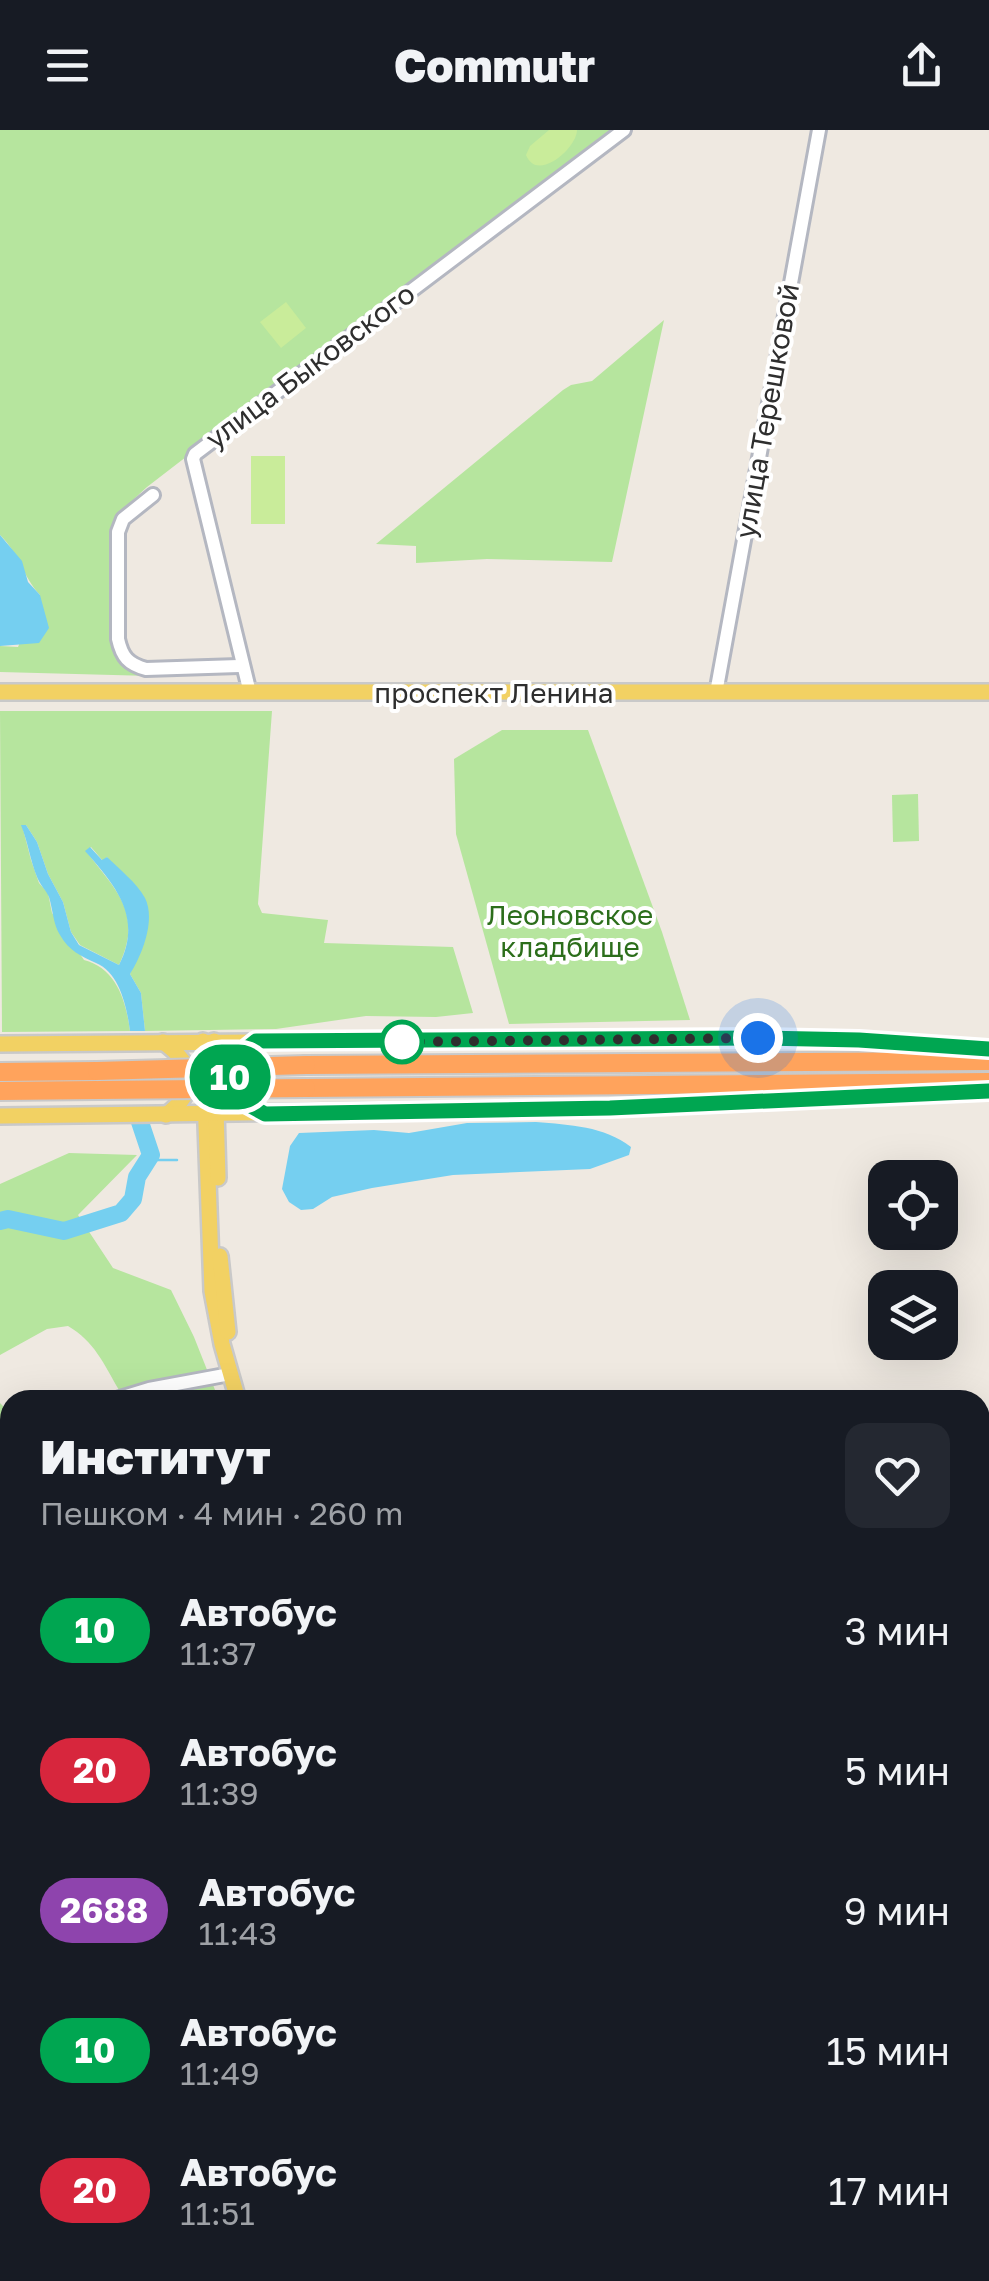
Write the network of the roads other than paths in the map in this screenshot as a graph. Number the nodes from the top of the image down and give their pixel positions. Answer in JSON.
{"nodes":[{"id":1,"x":624,"y":130,"type":"edge"},
{"id":2,"x":819,"y":130,"type":"edge"},
{"id":3,"x":153,"y":495,"type":"dead end"},
{"id":4,"x":239,"y":666,"type":"dead end"},
{"id":5,"x":0,"y":692,"type":"edge"},
{"id":6,"x":989,"y":692,"type":"edge"},
{"id":7,"x":250,"y":693,"type":"junction"},
{"id":8,"x":716,"y":693,"type":"junction"},
{"id":9,"x":208,"y":1041,"type":"junction"},
{"id":10,"x":256,"y":1041,"type":"junction"},
{"id":11,"x":156,"y":1042,"type":"junction"},
{"id":12,"x":0,"y":1044,"type":"edge"},
{"id":13,"x":989,"y":1049,"type":"edge"},
{"id":14,"x":989,"y":1062,"type":"edge"},
{"id":15,"x":0,"y":1072,"type":"edge"},
{"id":16,"x":98,"y":1080,"type":"junction"},
{"id":17,"x":989,"y":1082,"type":"edge"},
{"id":18,"x":989,"y":1090,"type":"edge"},
{"id":19,"x":0,"y":1091,"type":"edge"},
{"id":20,"x":211,"y":1114,"type":"junction"},
{"id":21,"x":265,"y":1114,"type":"junction"},
{"id":22,"x":160,"y":1115,"type":"junction"},
{"id":23,"x":0,"y":1116,"type":"edge"},
{"id":24,"x":230,"y":1374,"type":"junction"},
{"id":25,"x":149,"y":1390,"type":"edge"},
{"id":26,"x":236,"y":1390,"type":"edge"},
{"id":27,"x":238,"y":1390,"type":"edge"}],
"edges":[{"from":1,"to":7,"type":"street","name":"улица Быковского"},
{"from":2,"to":8,"type":"street","name":"улица Терешковой"},
{"from":3,"to":4,"type":"street"},
{"from":5,"to":7,"type":"main road","name":"проспект Ленина"},
{"from":6,"to":8,"type":"main road","name":"проспект Ленина"},
{"from":7,"to":8,"type":"main road","name":"проспект Ленина"},
{"from":9,"to":10,"type":"main road"},
{"from":9,"to":11,"type":"main road"},
{"from":9,"to":20,"type":"main road"},
{"from":10,"to":13,"type":"main road"},
{"from":10,"to":21,"type":"main road"},
{"from":11,"to":12,"type":"main road"},
{"from":11,"to":22,"type":"main road"},
{"from":14,"to":16,"type":"highway","bridge":true},
{"from":15,"to":16,"type":"highway"},
{"from":16,"to":17,"type":"highway","bridge":true},
{"from":16,"to":19,"type":"highway"},
{"from":18,"to":21,"type":"main road"},
{"from":20,"to":21,"type":"main road"},
{"from":20,"to":22,"type":"main road"},
{"from":20,"to":24,"type":"main road"},
{"from":20,"to":27,"type":"main road"},
{"from":22,"to":23,"type":"main road"},
{"from":24,"to":25,"type":"street"},
{"from":24,"to":26,"type":"main road"}]}
